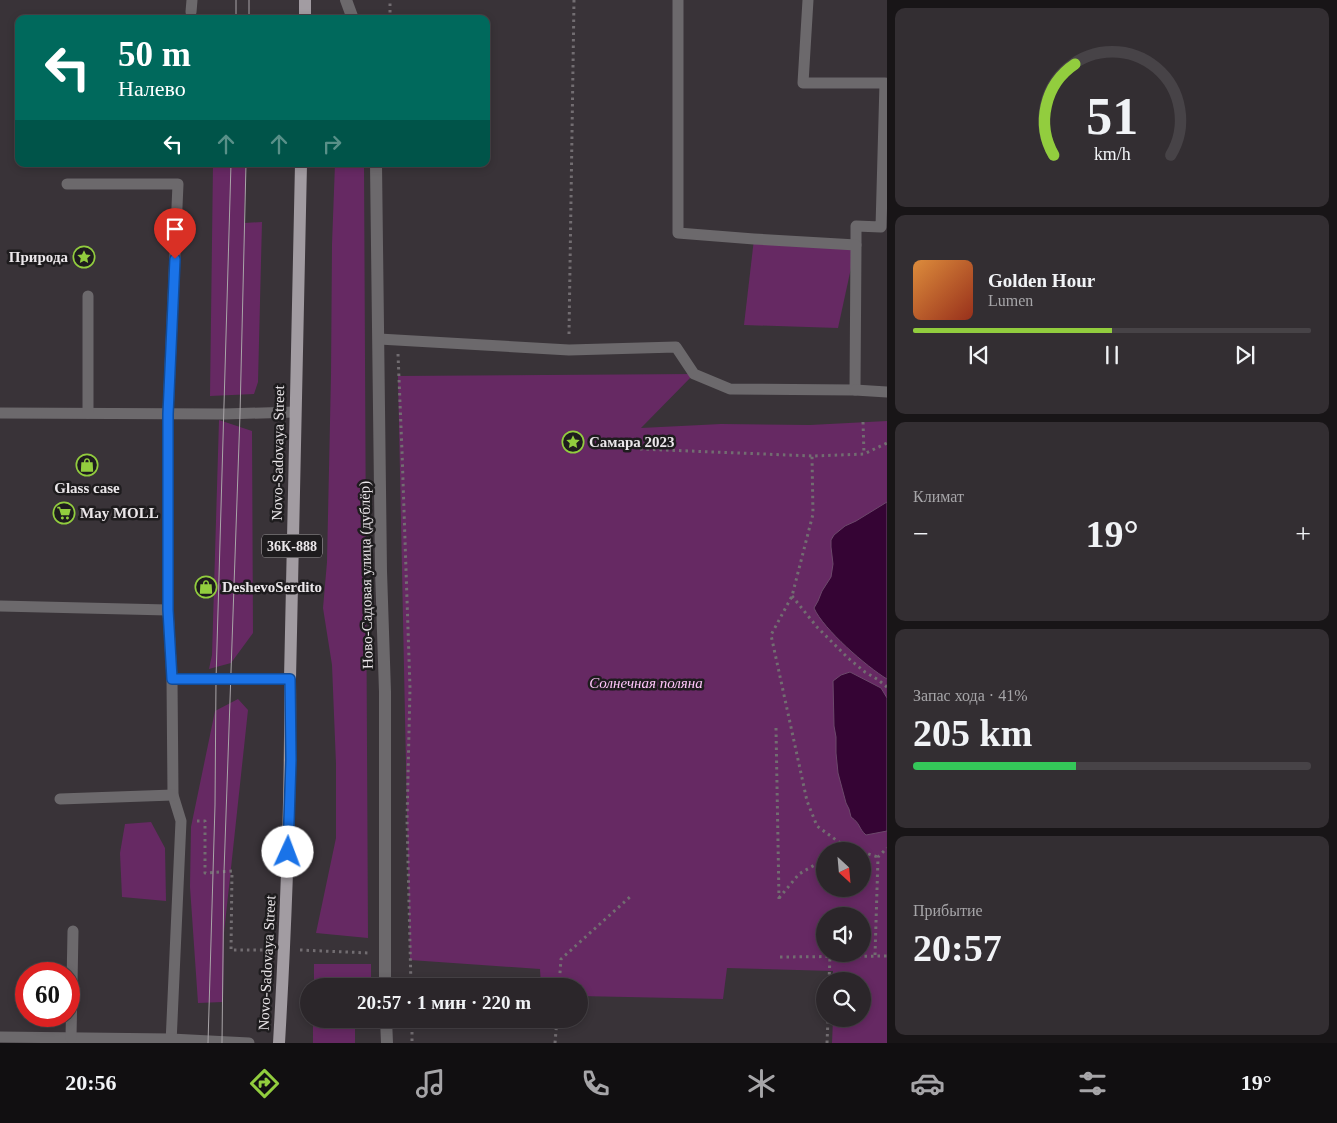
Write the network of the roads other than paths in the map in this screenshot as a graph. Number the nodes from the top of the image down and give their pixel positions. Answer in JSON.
{"nodes":[{"id":1,"x":192,"y":0,"type":"edge"},
{"id":2,"x":305,"y":0,"type":"edge"},
{"id":3,"x":346,"y":0,"type":"edge"},
{"id":4,"x":678,"y":0,"type":"edge"},
{"id":5,"x":808,"y":0,"type":"edge"},
{"id":6,"x":191,"y":12,"type":"dead end"},
{"id":7,"x":305,"y":15,"type":"edge"},
{"id":8,"x":351,"y":15,"type":"edge"},
{"id":9,"x":301,"y":167,"type":"edge"},
{"id":10,"x":376,"y":167,"type":"edge"},
{"id":11,"x":67,"y":184,"type":"dead end"},
{"id":12,"x":856,"y":245,"type":"junction"},
{"id":13,"x":88,"y":296,"type":"dead end"},
{"id":14,"x":379,"y":338,"type":"junction"},
{"id":15,"x":855,"y":390,"type":"junction"},
{"id":16,"x":887,"y":392,"type":"edge"},
{"id":17,"x":295,"y":412,"type":"junction"},
{"id":18,"x":0,"y":413,"type":"edge"},
{"id":19,"x":88,"y":413,"type":"junction"},
{"id":20,"x":168,"y":414,"type":"junction"},
{"id":21,"x":0,"y":606,"type":"edge"},
{"id":22,"x":168,"y":610,"type":"junction"},
{"id":23,"x":172,"y":679,"type":"junction"},
{"id":24,"x":290,"y":679,"type":"junction"},
{"id":25,"x":173,"y":796,"type":"junction"},
{"id":26,"x":60,"y":799,"type":"dead end"},
{"id":27,"x":73,"y":931,"type":"dead end"},
{"id":28,"x":385,"y":978,"type":"edge"},
{"id":29,"x":386,"y":1028,"type":"edge"},
{"id":30,"x":0,"y":1037,"type":"edge"},
{"id":31,"x":71,"y":1038,"type":"junction"},
{"id":32,"x":171,"y":1041,"type":"edge"},
{"id":33,"x":249,"y":1043,"type":"edge"},
{"id":34,"x":280,"y":1043,"type":"edge"},
{"id":35,"x":386,"y":1043,"type":"edge"}],
"edges":[{"from":1,"to":6,"type":"lane"},
{"from":2,"to":7,"type":"main road"},
{"from":3,"to":8,"type":"street"},
{"from":4,"to":12,"type":"lane"},
{"from":5,"to":12,"type":"lane"},
{"from":9,"to":17,"type":"main road","name":"Novo-Sadovaya Street","number":"36К-888"},
{"from":10,"to":14,"type":"street","name":"Ново-Садовая улица (дублёр)"},
{"from":11,"to":20,"type":"lane"},
{"from":12,"to":15,"type":"lane"},
{"from":13,"to":19,"type":"lane"},
{"from":14,"to":15,"type":"lane"},
{"from":14,"to":28,"type":"street","name":"Ново-Садовая улица (дублёр)"},
{"from":15,"to":16,"type":"lane"},
{"from":17,"to":20,"type":"lane"},
{"from":17,"to":24,"type":"main road","name":"Novo-Sadovaya Street","number":"36К-888"},
{"from":18,"to":19,"type":"lane"},
{"from":19,"to":20,"type":"lane"},
{"from":20,"to":22,"type":"lane"},
{"from":21,"to":22,"type":"lane"},
{"from":22,"to":23,"type":"lane"},
{"from":23,"to":24,"type":"lane"},
{"from":23,"to":25,"type":"lane"},
{"from":24,"to":34,"type":"main road","name":"Novo-Sadovaya Street","number":"36К-888"},
{"from":25,"to":26,"type":"lane"},
{"from":25,"to":32,"type":"lane"},
{"from":27,"to":31,"type":"lane"},
{"from":29,"to":35,"type":"street"},
{"from":30,"to":31,"type":"lane"},
{"from":31,"to":32,"type":"lane"},
{"from":32,"to":33,"type":"lane"}]}
